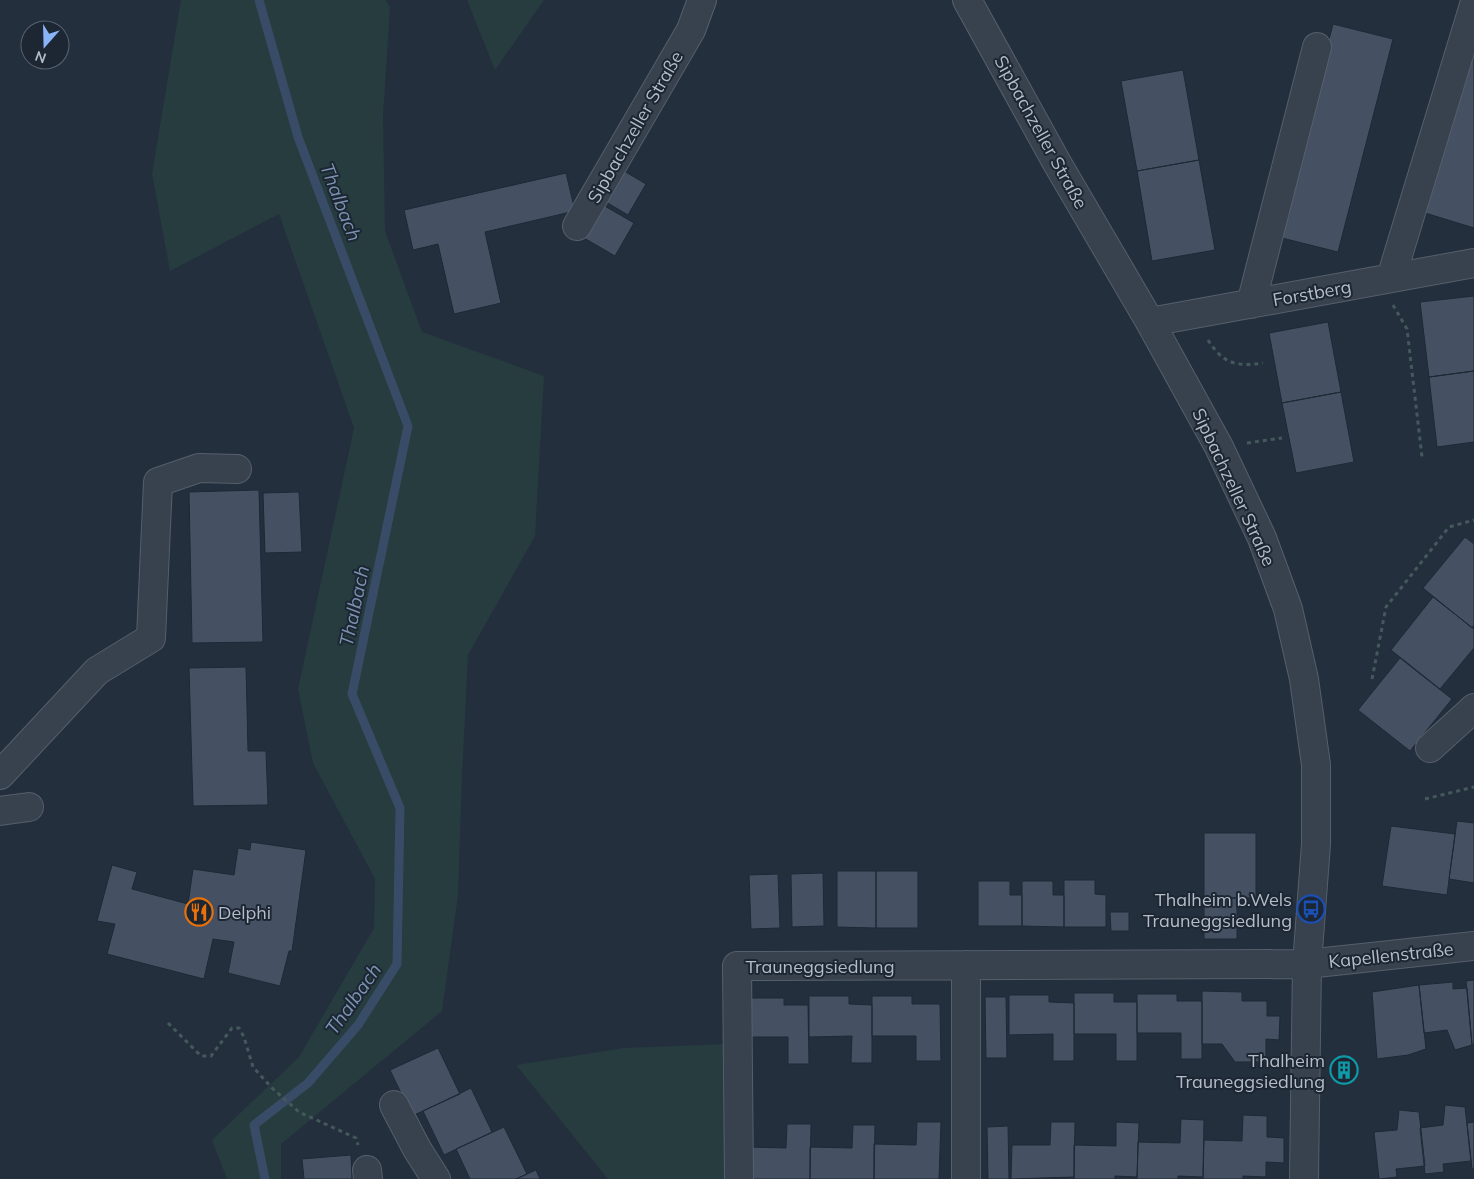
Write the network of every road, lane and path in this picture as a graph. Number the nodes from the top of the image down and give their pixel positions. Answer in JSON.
{"nodes":[{"id":1,"x":702,"y":0,"type":"edge"},
{"id":2,"x":968,"y":0,"type":"edge"},
{"id":3,"x":1474,"y":5,"type":"edge"},
{"id":4,"x":1317,"y":47,"type":"dead end"},
{"id":5,"x":577,"y":226,"type":"dead end"},
{"id":6,"x":1474,"y":263,"type":"edge"},
{"id":7,"x":1385,"y":279,"type":"junction"},
{"id":8,"x":1251,"y":304,"type":"junction"},
{"id":9,"x":1200,"y":313,"type":"junction"},
{"id":10,"x":1150,"y":322,"type":"junction"},
{"id":11,"x":1263,"y":363,"type":"dead end"},
{"id":12,"x":1422,"y":457,"type":"dead end"},
{"id":13,"x":236,"y":469,"type":"dead end"},
{"id":14,"x":1474,"y":520,"type":"edge"},
{"id":15,"x":1372,"y":679,"type":"dead end"},
{"id":16,"x":1474,"y":708,"type":"edge"},
{"id":17,"x":1430,"y":748,"type":"dead end"},
{"id":18,"x":0,"y":775,"type":"edge"},
{"id":19,"x":1474,"y":787,"type":"edge"},
{"id":20,"x":1425,"y":799,"type":"dead end"},
{"id":21,"x":29,"y":807,"type":"dead end"},
{"id":22,"x":0,"y":811,"type":"edge"},
{"id":23,"x":1474,"y":946,"type":"edge"},
{"id":24,"x":1307,"y":964,"type":"junction"},
{"id":25,"x":966,"y":965,"type":"junction"},
{"id":26,"x":168,"y":1023,"type":"dead end"},
{"id":27,"x":394,"y":1105,"type":"dead end"},
{"id":28,"x":367,"y":1174,"type":"edge"},
{"id":29,"x":436,"y":1179,"type":"edge"},
{"id":30,"x":739,"y":1179,"type":"edge"},
{"id":31,"x":966,"y":1179,"type":"edge"},
{"id":32,"x":1304,"y":1179,"type":"edge"}],
"edges":[{"from":1,"to":5,"type":"street","name":"Sipbachzeller Straße"},
{"from":2,"to":10,"type":"street","name":"Sipbachzeller Straße"},
{"from":3,"to":7,"type":"street"},
{"from":4,"to":8,"type":"street"},
{"from":6,"to":7,"type":"street","name":"Forstberg"},
{"from":7,"to":8,"type":"street","name":"Forstberg"},
{"from":7,"to":12,"type":"path"},
{"from":8,"to":9,"type":"street","name":"Forstberg"},
{"from":9,"to":10,"type":"street","name":"Forstberg"},
{"from":9,"to":11,"type":"path"},
{"from":10,"to":24,"type":"street","name":"Sipbachzeller Straße"},
{"from":13,"to":18,"type":"street"},
{"from":14,"to":15,"type":"path"},
{"from":16,"to":17,"type":"street"},
{"from":19,"to":20,"type":"path"},
{"from":21,"to":22,"type":"street"},
{"from":23,"to":24,"type":"street","name":"Kapellenstraße"},
{"from":24,"to":25,"type":"street","name":"Trauneggsiedlung"},
{"from":24,"to":32,"type":"street","name":"Sipbachzeller Straße"},
{"from":25,"to":30,"type":"street","name":"Trauneggsiedlung"},
{"from":25,"to":31,"type":"street"},
{"from":26,"to":28,"type":"path"},
{"from":27,"to":29,"type":"street"}]}
